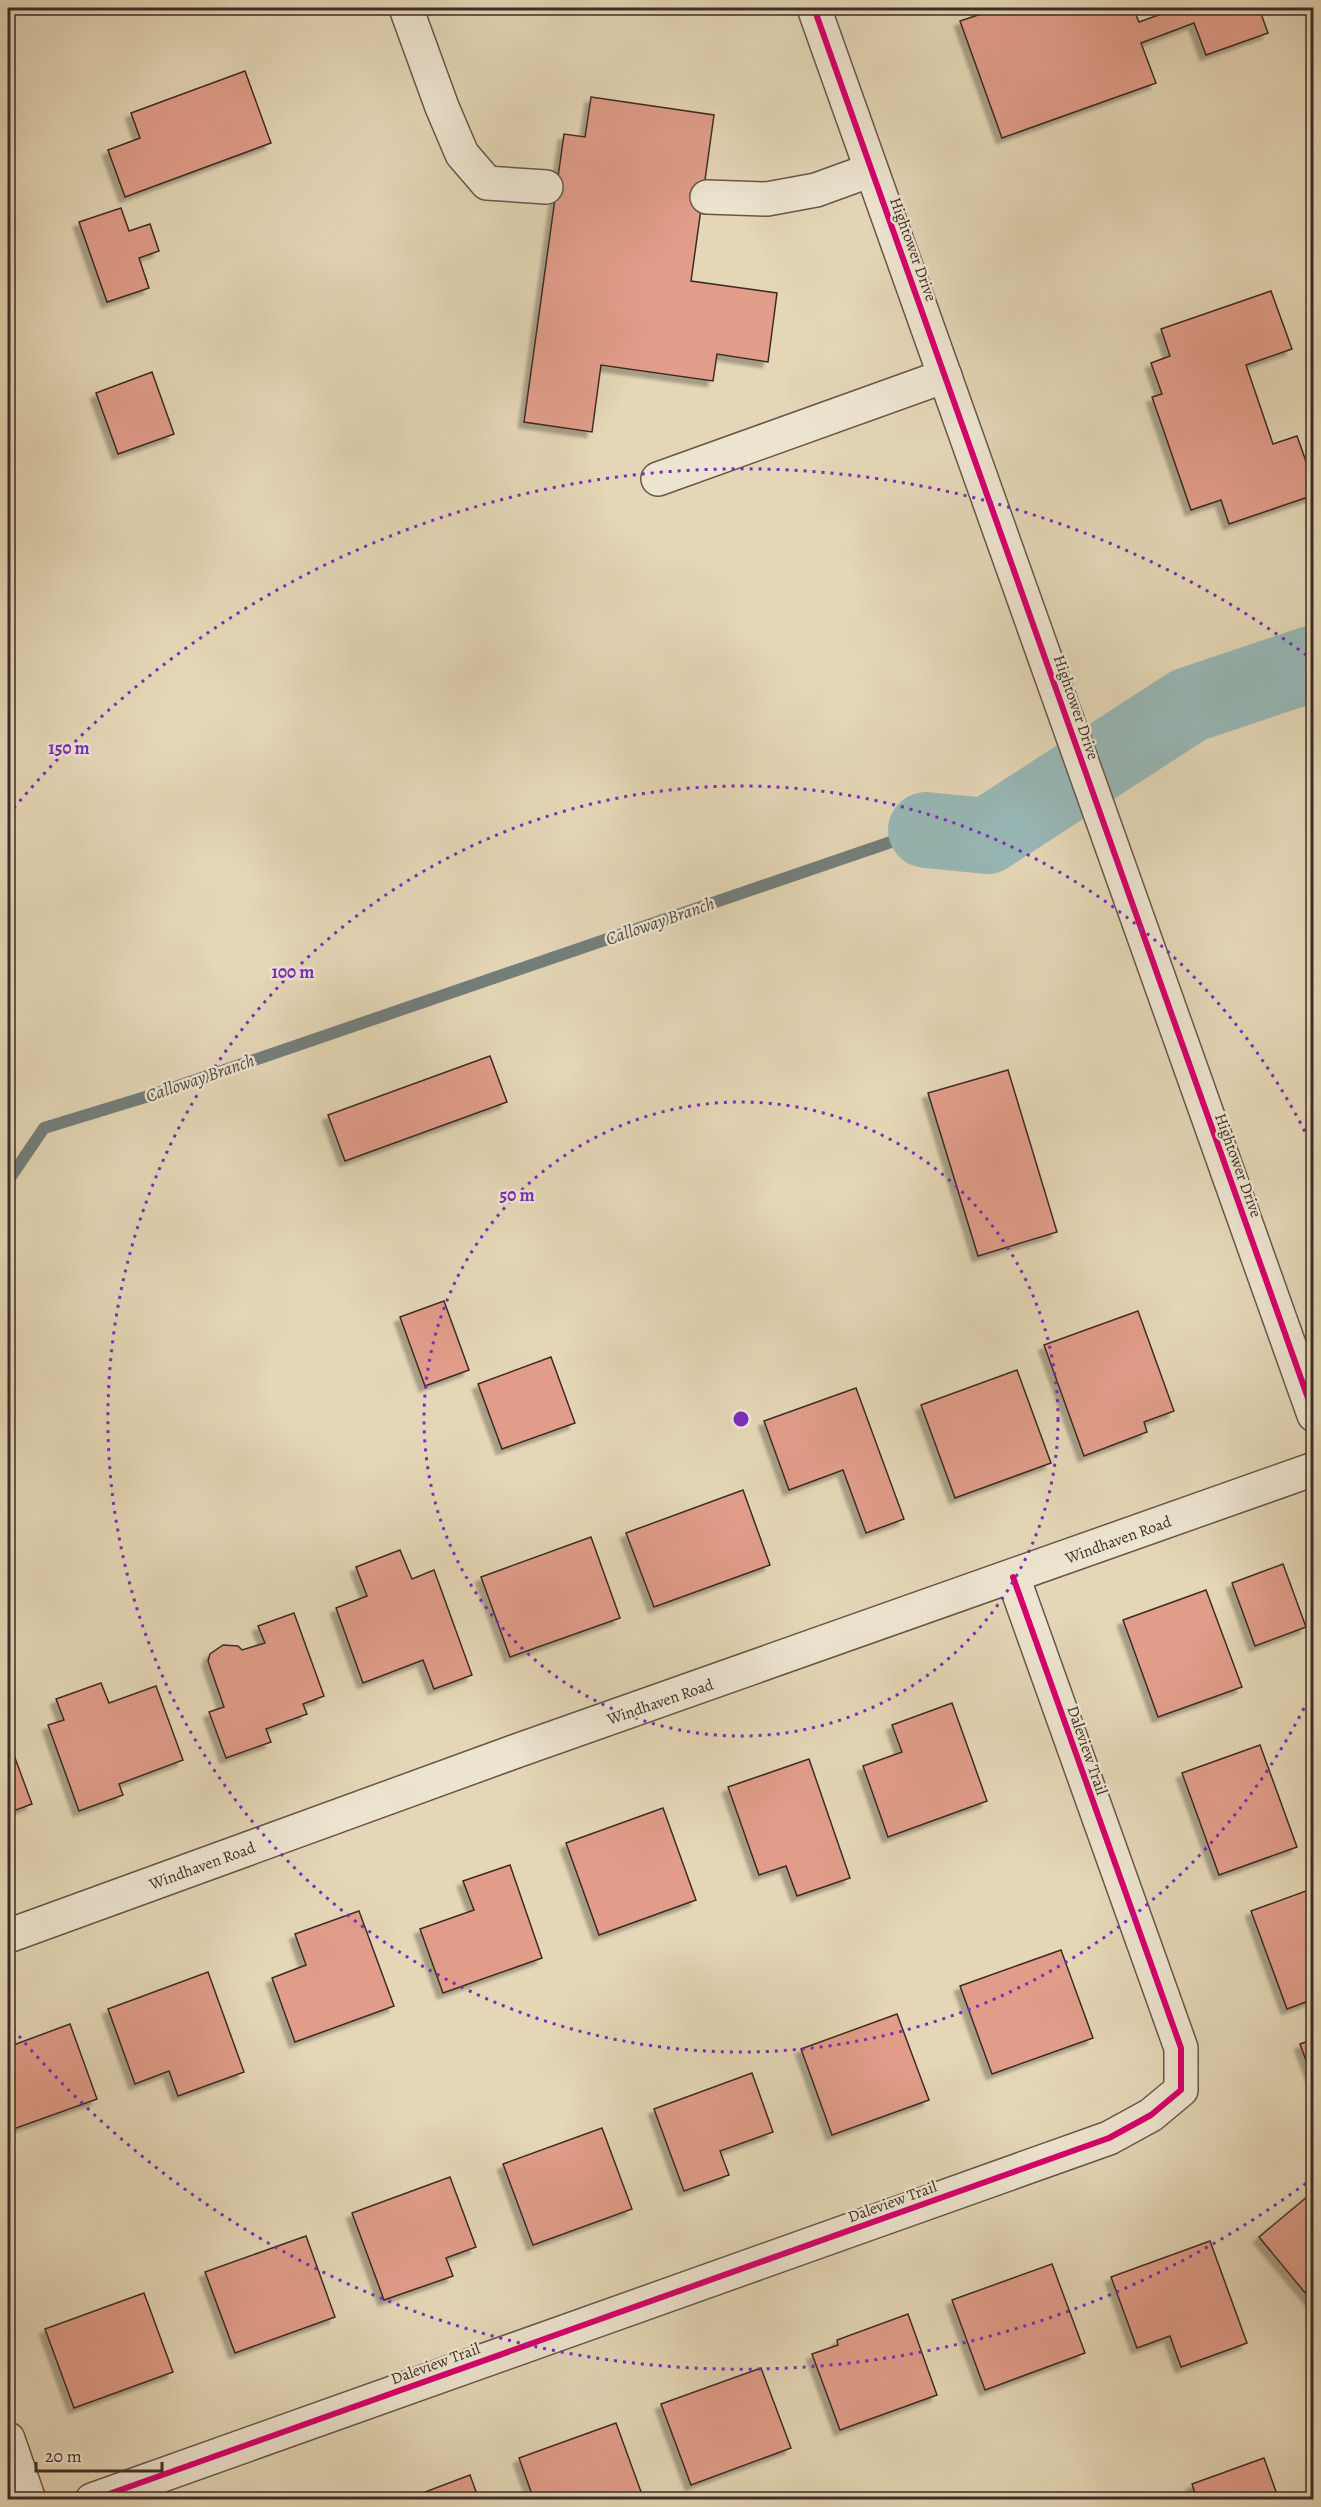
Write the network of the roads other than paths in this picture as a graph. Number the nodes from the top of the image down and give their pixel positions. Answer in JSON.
{"nodes":[{"id":1,"x":406,"y":8,"type":"edge"},
{"id":2,"x":814,"y":8,"type":"edge"},
{"id":3,"x":871,"y":170,"type":"junction"},
{"id":4,"x":546,"y":187,"type":"dead end"},
{"id":5,"x":707,"y":196,"type":"dead end"},
{"id":6,"x":945,"y":375,"type":"junction"},
{"id":7,"x":658,"y":479,"type":"dead end"},
{"id":8,"x":1314,"y":1415,"type":"edge"},
{"id":9,"x":1314,"y":1469,"type":"edge"},
{"id":10,"x":1013,"y":1577,"type":"junction"},
{"id":11,"x":8,"y":1936,"type":"edge"},
{"id":12,"x":8,"y":2439,"type":"edge"},
{"id":13,"x":29,"y":2499,"type":"edge"},
{"id":14,"x":92,"y":2499,"type":"edge"}],
"edges":[{"from":1,"to":4,"type":"street"},
{"from":2,"to":3,"type":"street","name":"Hightower Drive"},
{"from":3,"to":5,"type":"street"},
{"from":3,"to":6,"type":"street","name":"Hightower Drive"},
{"from":6,"to":7,"type":"street"},
{"from":6,"to":8,"type":"street","name":"Hightower Drive"},
{"from":9,"to":10,"type":"street","name":"Windhaven Road"},
{"from":10,"to":11,"type":"street","name":"Windhaven Road"},
{"from":10,"to":14,"type":"street","name":"Daleview Trail"},
{"from":12,"to":13,"type":"street"}]}
